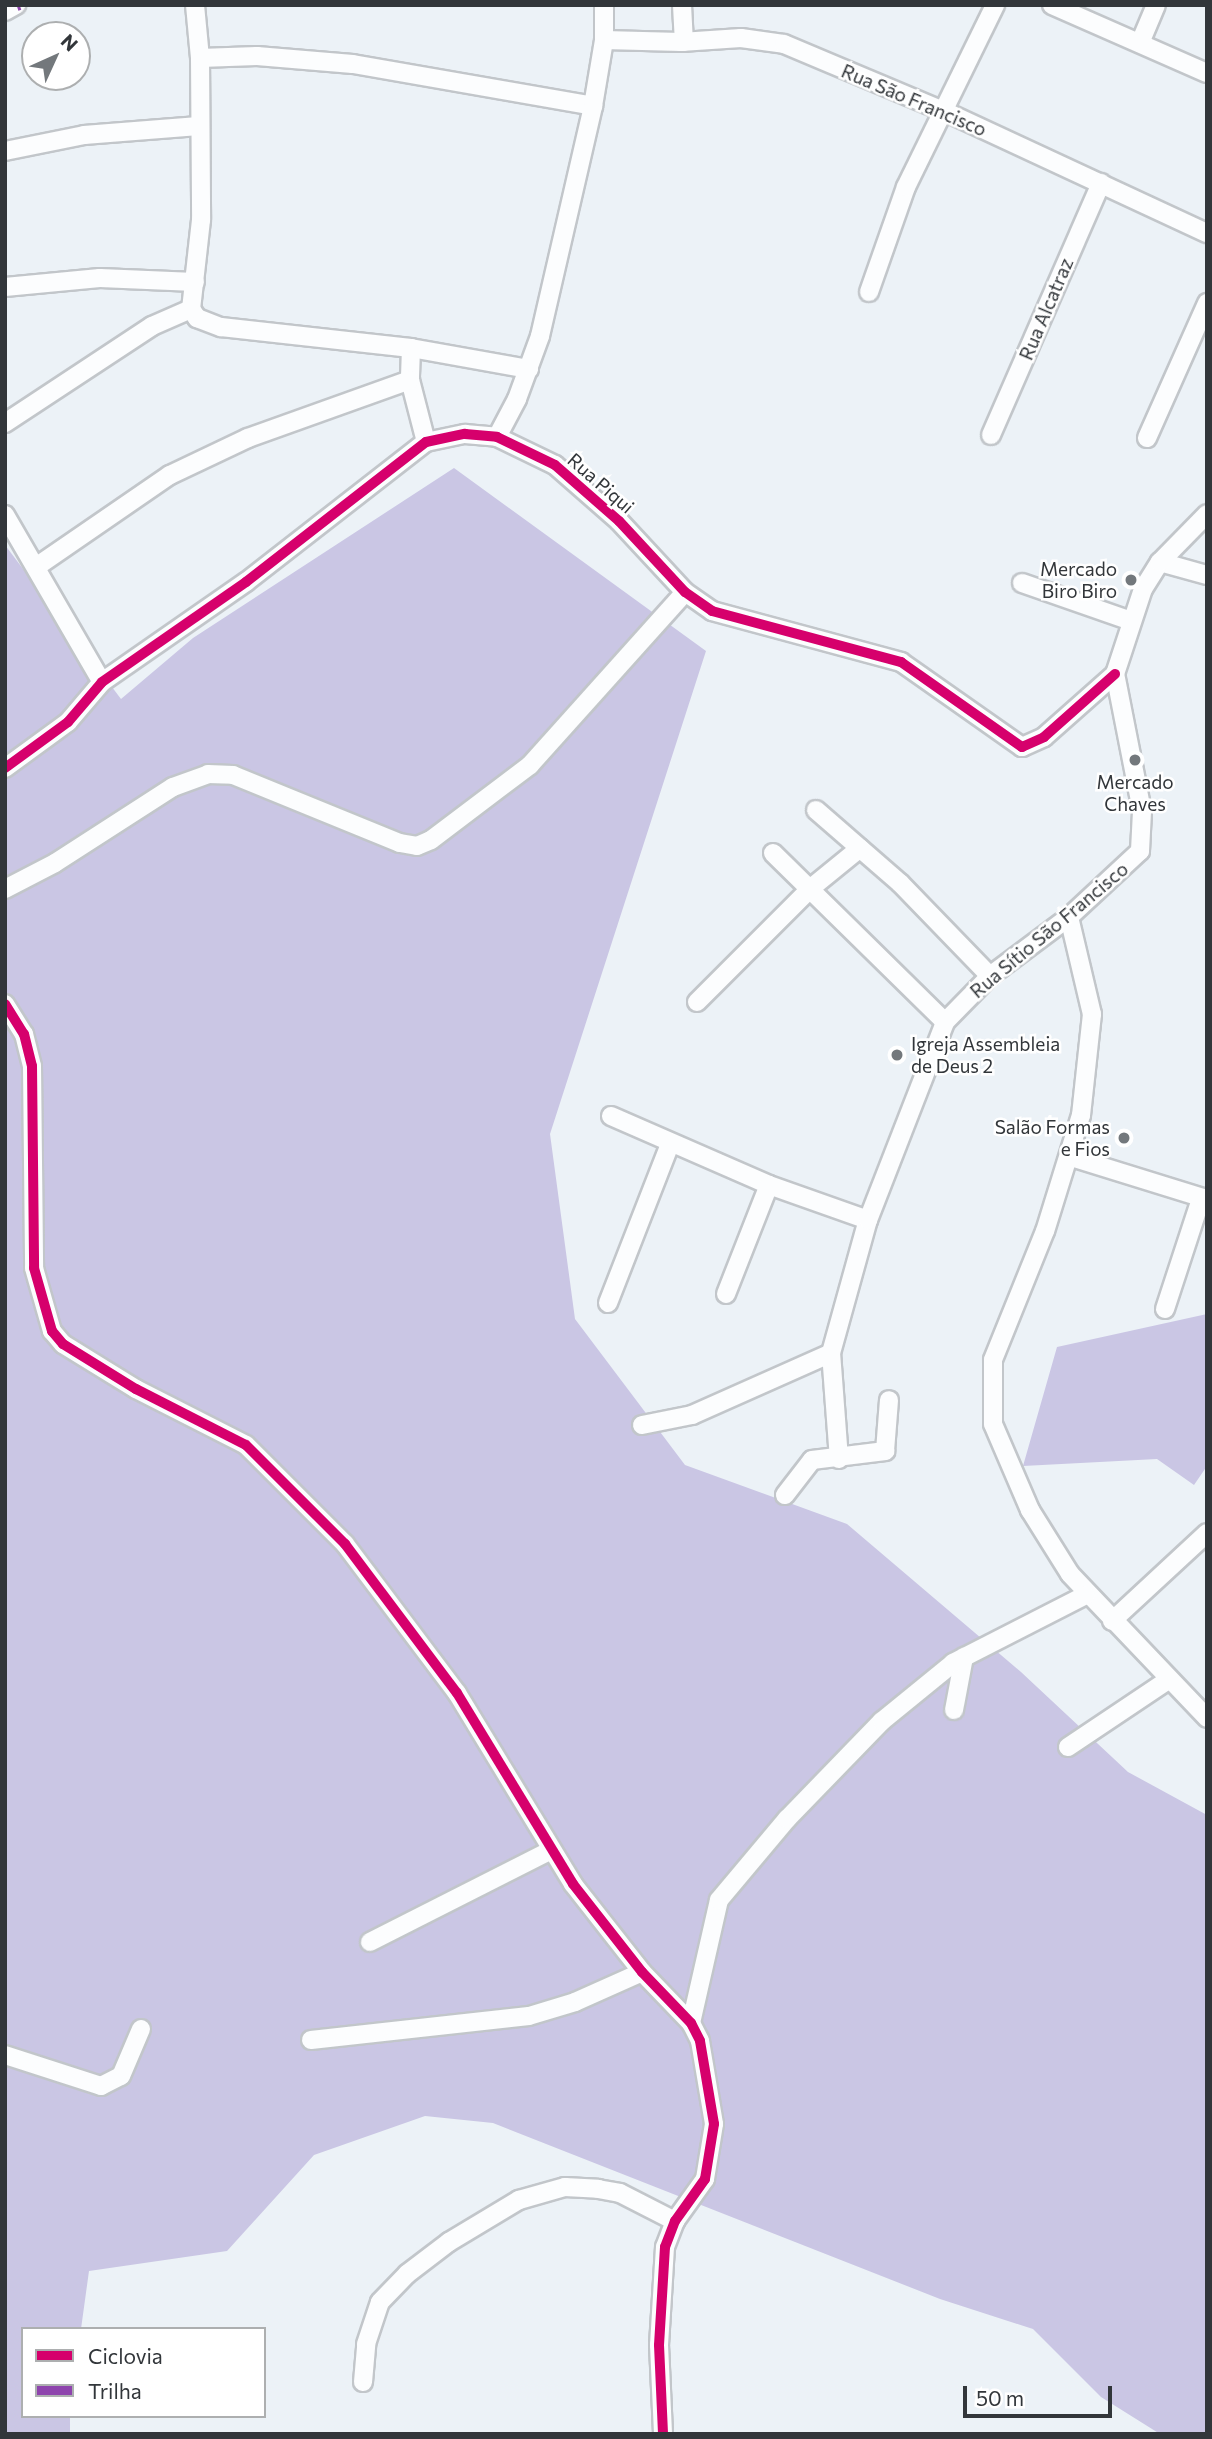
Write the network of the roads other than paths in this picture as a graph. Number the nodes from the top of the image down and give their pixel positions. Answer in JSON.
{"nodes":[{"id":1,"x":16,"y":5,"type":"edge"},
{"id":2,"x":195,"y":5,"type":"edge"},
{"id":3,"x":604,"y":5,"type":"edge"},
{"id":4,"x":682,"y":5,"type":"edge"},
{"id":5,"x":995,"y":5,"type":"edge"},
{"id":6,"x":1052,"y":5,"type":"edge"},
{"id":7,"x":1156,"y":5,"type":"edge"},
{"id":8,"x":5,"y":11,"type":"edge"},
{"id":9,"x":604,"y":40,"type":"junction"},
{"id":10,"x":684,"y":42,"type":"junction"},
{"id":11,"x":1140,"y":43,"type":"junction"},
{"id":12,"x":200,"y":58,"type":"junction"},
{"id":13,"x":1207,"y":73,"type":"edge"},
{"id":14,"x":593,"y":106,"type":"junction"},
{"id":15,"x":946,"y":112,"type":"junction"},
{"id":16,"x":200,"y":126,"type":"junction"},
{"id":17,"x":5,"y":151,"type":"edge"},
{"id":18,"x":1101,"y":183,"type":"junction"},
{"id":19,"x":1207,"y":233,"type":"edge"},
{"id":20,"x":195,"y":282,"type":"junction"},
{"id":21,"x":5,"y":287,"type":"edge"},
{"id":22,"x":869,"y":292,"type":"dead end"},
{"id":23,"x":1207,"y":303,"type":"edge"},
{"id":24,"x":191,"y":309,"type":"junction"},
{"id":25,"x":411,"y":348,"type":"junction"},
{"id":26,"x":529,"y":369,"type":"junction"},
{"id":27,"x":410,"y":380,"type":"junction"},
{"id":28,"x":5,"y":423,"type":"edge"},
{"id":29,"x":991,"y":435,"type":"dead end"},
{"id":30,"x":497,"y":437,"type":"junction"},
{"id":31,"x":1147,"y":438,"type":"dead end"},
{"id":32,"x":426,"y":442,"type":"junction"},
{"id":33,"x":1207,"y":514,"type":"edge"},
{"id":34,"x":5,"y":515,"type":"edge"},
{"id":35,"x":1160,"y":562,"type":"junction"},
{"id":36,"x":36,"y":567,"type":"junction"},
{"id":37,"x":1207,"y":575,"type":"edge"},
{"id":38,"x":1022,"y":583,"type":"dead end"},
{"id":39,"x":685,"y":592,"type":"junction"},
{"id":40,"x":1131,"y":621,"type":"junction"},
{"id":41,"x":1115,"y":674,"type":"junction"},
{"id":42,"x":102,"y":682,"type":"junction"},
{"id":43,"x":5,"y":768,"type":"edge"},
{"id":44,"x":816,"y":810,"type":"dead end"},
{"id":45,"x":860,"y":848,"type":"junction"},
{"id":46,"x":773,"y":853,"type":"dead end"},
{"id":47,"x":811,"y":888,"type":"junction"},
{"id":48,"x":5,"y":889,"type":"edge"},
{"id":49,"x":1069,"y":917,"type":"junction"},
{"id":50,"x":990,"y":976,"type":"junction"},
{"id":51,"x":697,"y":1002,"type":"dead end"},
{"id":52,"x":5,"y":1004,"type":"edge"},
{"id":53,"x":945,"y":1022,"type":"junction"},
{"id":54,"x":611,"y":1116,"type":"dead end"},
{"id":55,"x":670,"y":1144,"type":"junction"},
{"id":56,"x":1071,"y":1157,"type":"junction"},
{"id":57,"x":769,"y":1185,"type":"junction"},
{"id":58,"x":1204,"y":1199,"type":"edge"},
{"id":59,"x":868,"y":1220,"type":"junction"},
{"id":60,"x":726,"y":1294,"type":"dead end"},
{"id":61,"x":608,"y":1303,"type":"dead end"},
{"id":62,"x":1166,"y":1309,"type":"dead end"},
{"id":63,"x":831,"y":1353,"type":"junction"},
{"id":64,"x":889,"y":1400,"type":"dead end"},
{"id":65,"x":642,"y":1425,"type":"dead end"},
{"id":66,"x":839,"y":1459,"type":"junction"},
{"id":67,"x":785,"y":1495,"type":"dead end"},
{"id":68,"x":1207,"y":1533,"type":"edge"},
{"id":69,"x":1086,"y":1595,"type":"junction"},
{"id":70,"x":1112,"y":1621,"type":"junction"},
{"id":71,"x":964,"y":1657,"type":"junction"},
{"id":72,"x":1168,"y":1680,"type":"junction"},
{"id":73,"x":954,"y":1710,"type":"dead end"},
{"id":74,"x":1207,"y":1717,"type":"edge"},
{"id":75,"x":1068,"y":1748,"type":"dead end"},
{"id":76,"x":549,"y":1851,"type":"junction"},
{"id":77,"x":370,"y":1942,"type":"dead end"},
{"id":78,"x":642,"y":1972,"type":"junction"},
{"id":79,"x":691,"y":2023,"type":"junction"},
{"id":80,"x":141,"y":2029,"type":"dead end"},
{"id":81,"x":312,"y":2040,"type":"dead end"},
{"id":82,"x":5,"y":2055,"type":"edge"},
{"id":83,"x":675,"y":2221,"type":"junction"},
{"id":84,"x":363,"y":2382,"type":"dead end"},
{"id":85,"x":663,"y":2434,"type":"edge"}],
"edges":[{"from":1,"to":8,"type":"street"},
{"from":2,"to":12,"type":"street"},
{"from":3,"to":9,"type":"street"},
{"from":4,"to":10,"type":"street"},
{"from":5,"to":15,"type":"street"},
{"from":6,"to":11,"type":"street"},
{"from":7,"to":11,"type":"street"},
{"from":9,"to":10,"type":"street","name":"Rua São Francisco"},
{"from":9,"to":14,"type":"street"},
{"from":10,"to":15,"type":"street","name":"Rua São Francisco"},
{"from":11,"to":13,"type":"street"},
{"from":12,"to":14,"type":"street"},
{"from":12,"to":16,"type":"street"},
{"from":14,"to":26,"type":"street"},
{"from":15,"to":18,"type":"street","name":"Rua São Francisco"},
{"from":15,"to":22,"type":"street"},
{"from":16,"to":17,"type":"street"},
{"from":16,"to":20,"type":"street"},
{"from":18,"to":19,"type":"street","name":"Rua São Francisco"},
{"from":18,"to":29,"type":"street","name":"Rua Alcatraz"},
{"from":20,"to":21,"type":"street"},
{"from":20,"to":24,"type":"street"},
{"from":23,"to":31,"type":"street"},
{"from":24,"to":25,"type":"street"},
{"from":24,"to":28,"type":"street"},
{"from":25,"to":26,"type":"street"},
{"from":25,"to":27,"type":"street"},
{"from":26,"to":30,"type":"street"},
{"from":27,"to":32,"type":"street"},
{"from":27,"to":36,"type":"street"},
{"from":30,"to":32,"type":"street","name":"Rua Piqui"},
{"from":30,"to":39,"type":"street","name":"Rua Piqui"},
{"from":32,"to":42,"type":"street","name":"Rua Piqui"},
{"from":33,"to":35,"type":"street"},
{"from":34,"to":36,"type":"street"},
{"from":35,"to":37,"type":"street"},
{"from":35,"to":40,"type":"street"},
{"from":36,"to":42,"type":"street"},
{"from":38,"to":40,"type":"street"},
{"from":39,"to":41,"type":"street","name":"Rua Piqui"},
{"from":39,"to":48,"type":"street"},
{"from":40,"to":41,"type":"street"},
{"from":41,"to":49,"type":"street","name":"Rua Sítio São Francisco"},
{"from":42,"to":43,"type":"street","name":"Rua Piqui"},
{"from":44,"to":45,"type":"street"},
{"from":45,"to":47,"type":"street"},
{"from":45,"to":50,"type":"street"},
{"from":46,"to":47,"type":"street"},
{"from":47,"to":51,"type":"street"},
{"from":47,"to":53,"type":"street"},
{"from":49,"to":50,"type":"street","name":"Rua Sítio São Francisco"},
{"from":49,"to":56,"type":"street"},
{"from":50,"to":53,"type":"street","name":"Rua Sítio São Francisco"},
{"from":52,"to":76,"type":"street"},
{"from":53,"to":59,"type":"street","name":"Rua Sítio São Francisco"},
{"from":54,"to":55,"type":"street"},
{"from":55,"to":57,"type":"street"},
{"from":55,"to":61,"type":"street"},
{"from":56,"to":58,"type":"street"},
{"from":56,"to":69,"type":"street"},
{"from":57,"to":59,"type":"street"},
{"from":57,"to":60,"type":"street"},
{"from":58,"to":62,"type":"street"},
{"from":59,"to":63,"type":"street","name":"Rua Sítio São Francisco"},
{"from":63,"to":65,"type":"street"},
{"from":63,"to":66,"type":"street","name":"Rua Sítio São Francisco"},
{"from":64,"to":66,"type":"street"},
{"from":66,"to":67,"type":"street"},
{"from":68,"to":70,"type":"street"},
{"from":69,"to":70,"type":"street"},
{"from":69,"to":71,"type":"street"},
{"from":70,"to":72,"type":"street"},
{"from":71,"to":73,"type":"street"},
{"from":71,"to":79,"type":"street"},
{"from":72,"to":74,"type":"street"},
{"from":72,"to":75,"type":"street"},
{"from":76,"to":77,"type":"street"},
{"from":76,"to":78,"type":"street"},
{"from":78,"to":79,"type":"street"},
{"from":78,"to":81,"type":"street"},
{"from":79,"to":83,"type":"street"},
{"from":80,"to":82,"type":"street"},
{"from":83,"to":84,"type":"street"},
{"from":83,"to":85,"type":"street"}]}
